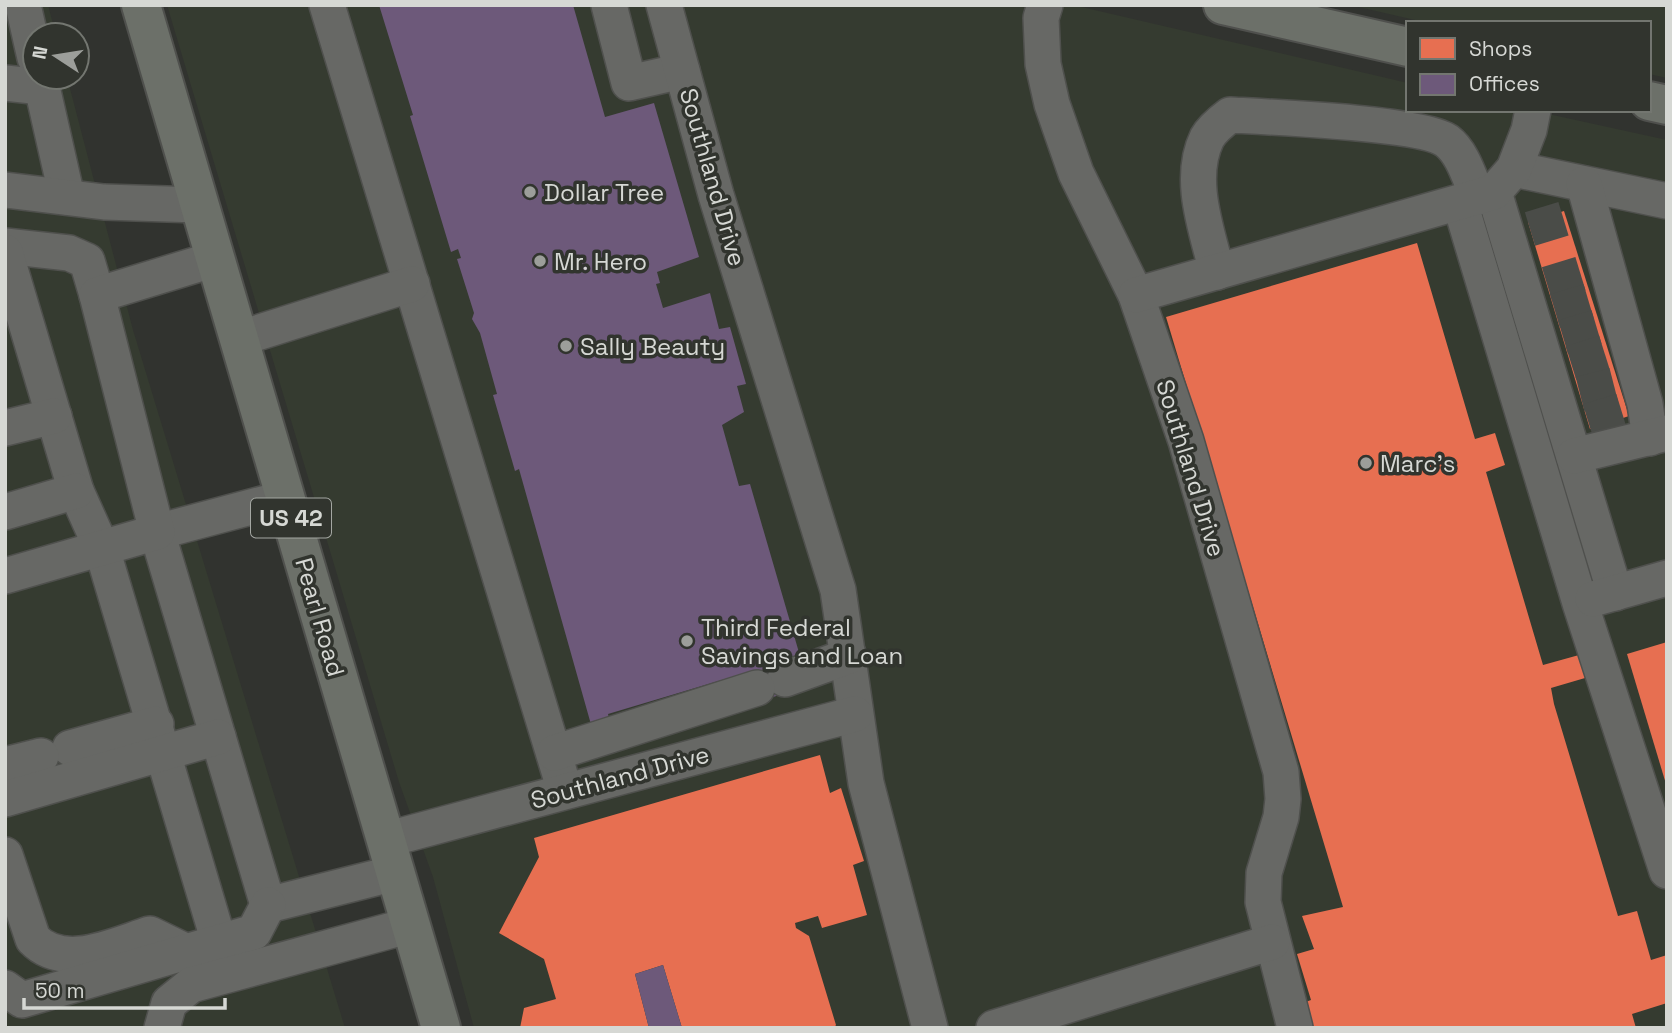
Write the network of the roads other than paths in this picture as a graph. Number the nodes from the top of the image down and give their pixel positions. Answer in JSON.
{"nodes":[{"id":1,"x":327,"y":5,"type":"edge"},
{"id":2,"x":609,"y":5,"type":"edge"},
{"id":3,"x":664,"y":5,"type":"edge"},
{"id":4,"x":1045,"y":5,"type":"edge"},
{"id":5,"x":1223,"y":5,"type":"edge"},
{"id":6,"x":144,"y":6,"type":"edge"},
{"id":7,"x":1406,"y":47,"type":"edge"},
{"id":8,"x":21,"y":60,"type":"edge"},
{"id":9,"x":682,"y":71,"type":"junction"},
{"id":10,"x":5,"y":83,"type":"edge"},
{"id":11,"x":40,"y":91,"type":"edge"},
{"id":12,"x":1533,"y":112,"type":"edge"},
{"id":13,"x":5,"y":190,"type":"edge"},
{"id":14,"x":1487,"y":190,"type":"junction"},
{"id":15,"x":67,"y":197,"type":"junction"},
{"id":16,"x":1667,"y":201,"type":"edge"},
{"id":17,"x":199,"y":205,"type":"junction"},
{"id":18,"x":5,"y":246,"type":"edge"},
{"id":19,"x":5,"y":252,"type":"edge"},
{"id":20,"x":215,"y":259,"type":"junction"},
{"id":21,"x":1217,"y":272,"type":"junction"},
{"id":22,"x":1597,"y":273,"type":"junction"},
{"id":23,"x":412,"y":284,"type":"junction"},
{"id":24,"x":97,"y":295,"type":"junction"},
{"id":25,"x":1136,"y":295,"type":"junction"},
{"id":26,"x":1549,"y":335,"type":"junction"},
{"id":27,"x":238,"y":339,"type":"junction"},
{"id":28,"x":54,"y":416,"type":"junction"},
{"id":29,"x":5,"y":428,"type":"edge"},
{"id":30,"x":1658,"y":436,"type":"edge"},
{"id":31,"x":76,"y":491,"type":"junction"},
{"id":32,"x":285,"y":498,"type":"junction"},
{"id":33,"x":5,"y":512,"type":"edge"},
{"id":34,"x":158,"y":532,"type":"junction"},
{"id":35,"x":102,"y":549,"type":"junction"},
{"id":36,"x":5,"y":576,"type":"edge"},
{"id":37,"x":1667,"y":578,"type":"edge"},
{"id":38,"x":1615,"y":593,"type":"junction"},
{"id":39,"x":1580,"y":603,"type":"junction"},
{"id":40,"x":849,"y":656,"type":"junction"},
{"id":41,"x":855,"y":714,"type":"junction"},
{"id":42,"x":218,"y":737,"type":"junction"},
{"id":43,"x":160,"y":738,"type":"junction"},
{"id":44,"x":554,"y":752,"type":"junction"},
{"id":45,"x":5,"y":765,"type":"edge"},
{"id":46,"x":565,"y":792,"type":"junction"},
{"id":47,"x":5,"y":799,"type":"edge"},
{"id":48,"x":5,"y":855,"type":"edge"},
{"id":49,"x":390,"y":856,"type":"junction"},
{"id":50,"x":1667,"y":871,"type":"edge"},
{"id":51,"x":268,"y":905,"type":"junction"},
{"id":52,"x":411,"y":925,"type":"junction"},
{"id":53,"x":1272,"y":942,"type":"junction"},
{"id":54,"x":204,"y":947,"type":"junction"},
{"id":55,"x":5,"y":988,"type":"edge"},
{"id":56,"x":155,"y":1025,"type":"edge"},
{"id":57,"x":441,"y":1028,"type":"edge"},
{"id":58,"x":930,"y":1028,"type":"edge"},
{"id":59,"x":994,"y":1028,"type":"edge"},
{"id":60,"x":1295,"y":1028,"type":"edge"}],
"edges":[{"from":1,"to":23,"type":"street"},
{"from":2,"to":9,"type":"street"},
{"from":3,"to":9,"type":"street","name":"Southland Drive"},
{"from":4,"to":25,"type":"street","name":"Southland Drive"},
{"from":5,"to":7,"type":"main road"},
{"from":6,"to":17,"type":"main road","name":"Pearl Road","number":"US 42"},
{"from":8,"to":10,"type":"street"},
{"from":9,"to":40,"type":"street","name":"Southland Drive"},
{"from":11,"to":15,"type":"street"},
{"from":12,"to":14,"type":"street"},
{"from":13,"to":15,"type":"street"},
{"from":14,"to":21,"type":"street"},
{"from":14,"to":21,"type":"street"},
{"from":14,"to":22,"type":"street"},
{"from":14,"to":26,"type":"street"},
{"from":14,"to":39,"type":"street"},
{"from":15,"to":17,"type":"street"},
{"from":16,"to":22,"type":"street"},
{"from":17,"to":20,"type":"main road","name":"Pearl Road","number":"US 42"},
{"from":18,"to":24,"type":"street"},
{"from":19,"to":28,"type":"street"},
{"from":20,"to":24,"type":"street"},
{"from":20,"to":27,"type":"main road","name":"Pearl Road","number":"US 42"},
{"from":21,"to":25,"type":"street"},
{"from":22,"to":30,"type":"street"},
{"from":23,"to":27,"type":"street"},
{"from":23,"to":44,"type":"street"},
{"from":24,"to":34,"type":"street"},
{"from":25,"to":53,"type":"street","name":"Southland Drive"},
{"from":26,"to":30,"type":"street"},
{"from":26,"to":38,"type":"street"},
{"from":27,"to":32,"type":"main road","name":"Pearl Road","number":"US 42"},
{"from":28,"to":29,"type":"street"},
{"from":28,"to":31,"type":"street"},
{"from":31,"to":33,"type":"street"},
{"from":31,"to":35,"type":"street"},
{"from":32,"to":34,"type":"street"},
{"from":32,"to":49,"type":"main road","name":"Pearl Road","number":"US 42"},
{"from":34,"to":35,"type":"street"},
{"from":34,"to":42,"type":"street"},
{"from":35,"to":36,"type":"street"},
{"from":35,"to":43,"type":"street"},
{"from":37,"to":38,"type":"street"},
{"from":38,"to":39,"type":"street"},
{"from":39,"to":50,"type":"street"},
{"from":40,"to":41,"type":"street","name":"Southland Drive"},
{"from":40,"to":44,"type":"street"},
{"from":41,"to":46,"type":"street","name":"Southland Drive"},
{"from":41,"to":58,"type":"street","name":"Southland Drive"},
{"from":42,"to":43,"type":"street"},
{"from":42,"to":51,"type":"street"},
{"from":43,"to":45,"type":"street"},
{"from":43,"to":47,"type":"street"},
{"from":43,"to":54,"type":"street"},
{"from":44,"to":46,"type":"street"},
{"from":46,"to":49,"type":"street","name":"Southland Drive"},
{"from":48,"to":54,"type":"street"},
{"from":49,"to":51,"type":"street","name":"Southland Drive"},
{"from":49,"to":52,"type":"main road","name":"Pearl Road","number":"US 42"},
{"from":51,"to":54,"type":"street"},
{"from":52,"to":56,"type":"street"},
{"from":52,"to":57,"type":"main road","name":"Pearl Road","number":"US 42"},
{"from":53,"to":59,"type":"street"},
{"from":53,"to":60,"type":"street","name":"Southland Drive"},
{"from":54,"to":55,"type":"street"}]}
